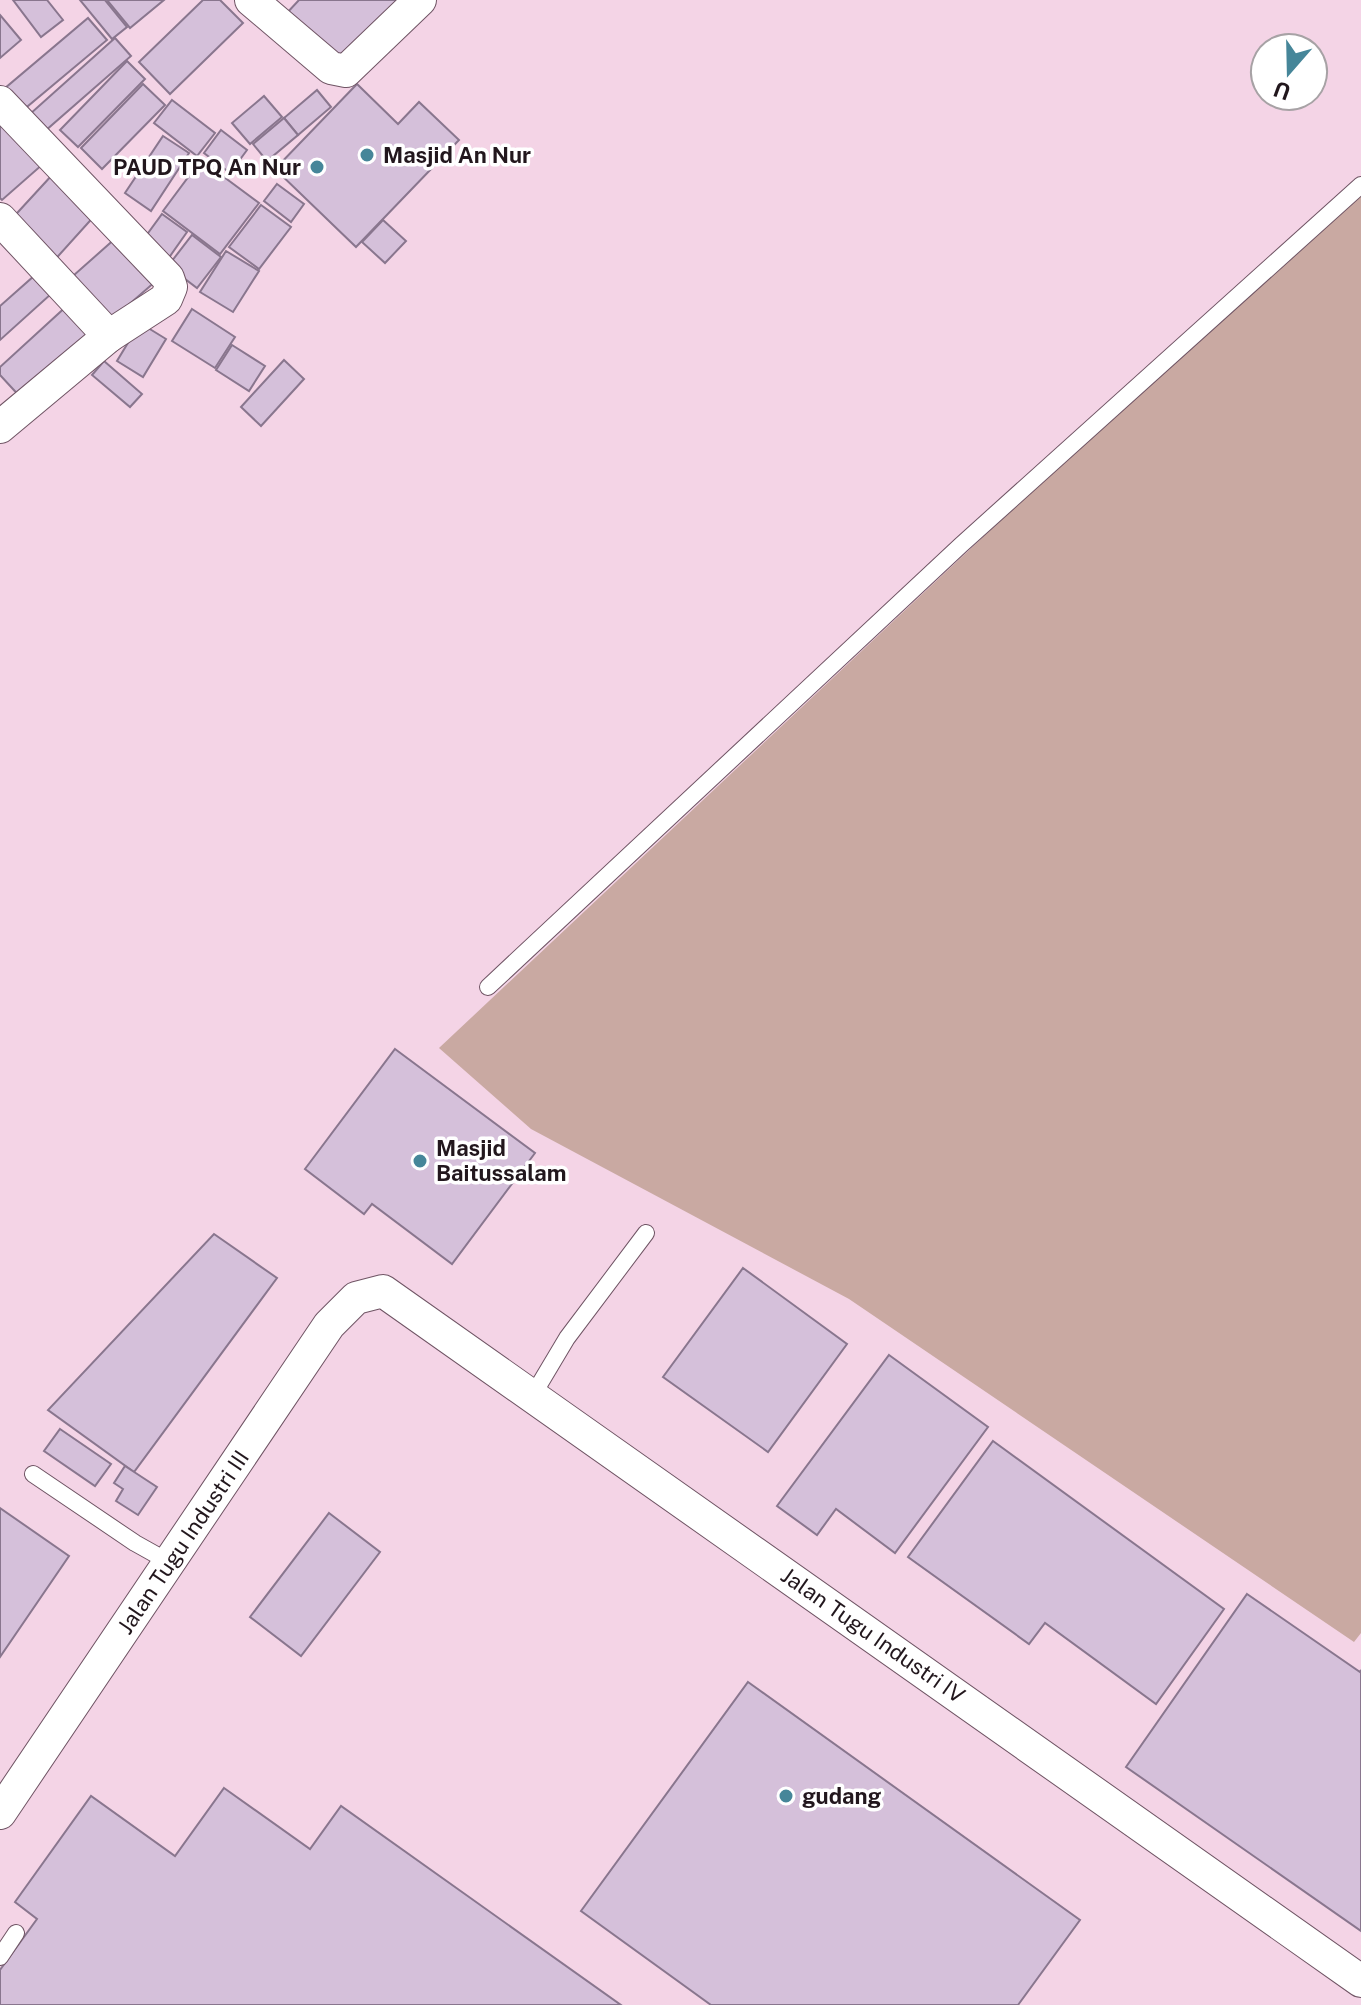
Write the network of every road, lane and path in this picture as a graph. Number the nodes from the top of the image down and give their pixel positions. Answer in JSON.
{"nodes":[{"id":1,"x":251,"y":0,"type":"edge"},
{"id":2,"x":420,"y":0,"type":"edge"},
{"id":3,"x":0,"y":102,"type":"edge"},
{"id":4,"x":1361,"y":185,"type":"edge"},
{"id":5,"x":0,"y":219,"type":"edge"},
{"id":6,"x":109,"y":336,"type":"junction"},
{"id":7,"x":0,"y":427,"type":"edge"},
{"id":8,"x":488,"y":987,"type":"dead end"},
{"id":9,"x":646,"y":1233,"type":"dead end"},
{"id":10,"x":383,"y":1291,"type":"joint"},
{"id":11,"x":533,"y":1395,"type":"junction"},
{"id":12,"x":33,"y":1474,"type":"dead end"},
{"id":13,"x":169,"y":1562,"type":"junction"},
{"id":14,"x":0,"y":1813,"type":"edge"},
{"id":15,"x":16,"y":1933,"type":"dead end"},
{"id":16,"x":0,"y":1957,"type":"edge"},
{"id":17,"x":1361,"y":1981,"type":"edge"}],
"edges":[{"from":1,"to":2,"type":"street"},
{"from":3,"to":6,"type":"street"},
{"from":4,"to":8,"type":"lane"},
{"from":5,"to":6,"type":"street"},
{"from":6,"to":7,"type":"street"},
{"from":9,"to":11,"type":"lane"},
{"from":10,"to":11,"type":"street","name":"Jalan Tugu Industri IV"},
{"from":10,"to":13,"type":"street","name":"Jalan Tugu Industri III"},
{"from":11,"to":17,"type":"street","name":"Jalan Tugu Industri IV"},
{"from":12,"to":13,"type":"lane"},
{"from":13,"to":14,"type":"street","name":"Jalan Tugu Industri III"},
{"from":15,"to":16,"type":"lane"}]}
